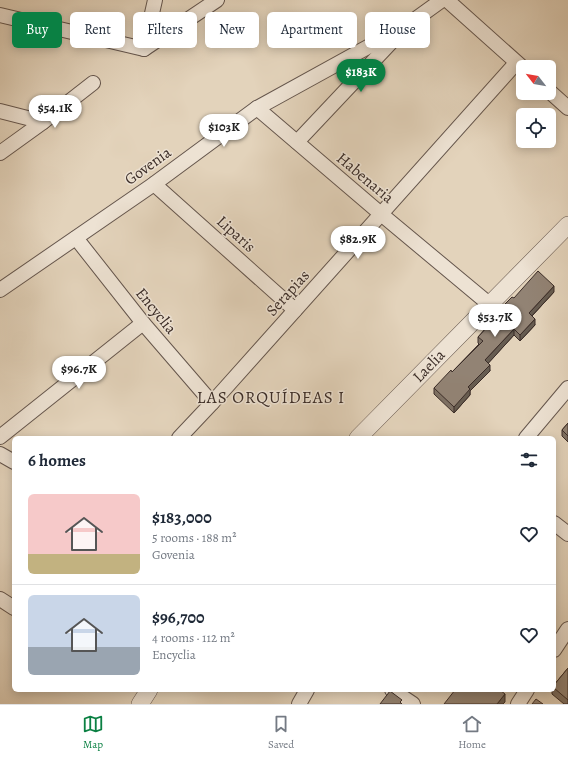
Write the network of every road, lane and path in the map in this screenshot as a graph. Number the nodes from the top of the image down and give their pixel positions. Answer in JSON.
{"nodes":[{"id":1,"x":155,"y":0,"type":"edge"},
{"id":2,"x":217,"y":0,"type":"edge"},
{"id":3,"x":442,"y":0,"type":"edge"},
{"id":4,"x":447,"y":0,"type":"edge"},
{"id":5,"x":425,"y":12,"type":"edge"},
{"id":6,"x":0,"y":14,"type":"edge"},
{"id":7,"x":366,"y":48,"type":"edge"},
{"id":8,"x":385,"y":48,"type":"edge"},
{"id":9,"x":144,"y":49,"type":"junction"},
{"id":10,"x":516,"y":62,"type":"edge"},
{"id":11,"x":516,"y":70,"type":"edge"},
{"id":12,"x":93,"y":83,"type":"dead end"},
{"id":13,"x":556,"y":97,"type":"edge"},
{"id":14,"x":257,"y":108,"type":"junction"},
{"id":15,"x":568,"y":108,"type":"edge"},
{"id":16,"x":0,"y":111,"type":"edge"},
{"id":17,"x":43,"y":122,"type":"junction"},
{"id":18,"x":297,"y":142,"type":"junction"},
{"id":19,"x":0,"y":153,"type":"edge"},
{"id":20,"x":154,"y":184,"type":"junction"},
{"id":21,"x":381,"y":214,"type":"junction"},
{"id":22,"x":568,"y":225,"type":"edge"},
{"id":23,"x":76,"y":238,"type":"junction"},
{"id":24,"x":0,"y":290,"type":"edge"},
{"id":25,"x":489,"y":304,"type":"junction"},
{"id":26,"x":295,"y":310,"type":"junction"},
{"id":27,"x":143,"y":323,"type":"junction"},
{"id":28,"x":568,"y":389,"type":"edge"},
{"id":29,"x":212,"y":403,"type":"junction"},
{"id":30,"x":182,"y":436,"type":"edge"},
{"id":31,"x":360,"y":436,"type":"edge"},
{"id":32,"x":528,"y":436,"type":"edge"},
{"id":33,"x":0,"y":437,"type":"edge"},
{"id":34,"x":0,"y":454,"type":"edge"},
{"id":35,"x":12,"y":461,"type":"edge"},
{"id":36,"x":556,"y":525,"type":"edge"},
{"id":37,"x":568,"y":534,"type":"edge"},
{"id":38,"x":0,"y":600,"type":"edge"},
{"id":39,"x":12,"y":607,"type":"edge"},
{"id":40,"x":568,"y":630,"type":"edge"},
{"id":41,"x":556,"y":647,"type":"edge"},
{"id":42,"x":306,"y":692,"type":"edge"},
{"id":43,"x":395,"y":692,"type":"edge"},
{"id":44,"x":526,"y":692,"type":"edge"},
{"id":45,"x":299,"y":704,"type":"edge"},
{"id":46,"x":413,"y":704,"type":"edge"},
{"id":47,"x":518,"y":704,"type":"edge"}],
"edges":[{"from":1,"to":9,"type":"street"},
{"from":2,"to":9,"type":"street"},
{"from":3,"to":5,"type":"street","name":"Govenia"},
{"from":4,"to":10,"type":"street"},
{"from":6,"to":9,"type":"street"},
{"from":7,"to":14,"type":"street","name":"Govenia"},
{"from":8,"to":18,"type":"street"},
{"from":11,"to":21,"type":"street","name":"Serapias"},
{"from":12,"to":17,"type":"street"},
{"from":13,"to":15,"type":"street"},
{"from":14,"to":18,"type":"street","name":"Habenaria"},
{"from":14,"to":20,"type":"street","name":"Govenia"},
{"from":16,"to":17,"type":"street"},
{"from":17,"to":19,"type":"street"},
{"from":18,"to":21,"type":"street","name":"Habenaria"},
{"from":20,"to":23,"type":"street","name":"Govenia"},
{"from":20,"to":26,"type":"street","name":"Liparis"},
{"from":21,"to":25,"type":"street","name":"Habenaria"},
{"from":21,"to":26,"type":"street","name":"Serapias"},
{"from":22,"to":25,"type":"street","name":"Laelia"},
{"from":23,"to":24,"type":"street","name":"Govenia"},
{"from":23,"to":27,"type":"street","name":"Encyclia"},
{"from":25,"to":31,"type":"street","name":"Laelia"},
{"from":26,"to":29,"type":"street","name":"Serapias"},
{"from":27,"to":29,"type":"street","name":"Encyclia"},
{"from":27,"to":33,"type":"street"},
{"from":28,"to":32,"type":"street"},
{"from":29,"to":30,"type":"street","name":"Serapias"},
{"from":34,"to":35,"type":"street"},
{"from":36,"to":37,"type":"street"},
{"from":38,"to":39,"type":"street"},
{"from":40,"to":41,"type":"street"},
{"from":42,"to":45,"type":"street"},
{"from":43,"to":46,"type":"street"},
{"from":44,"to":47,"type":"street"}]}
